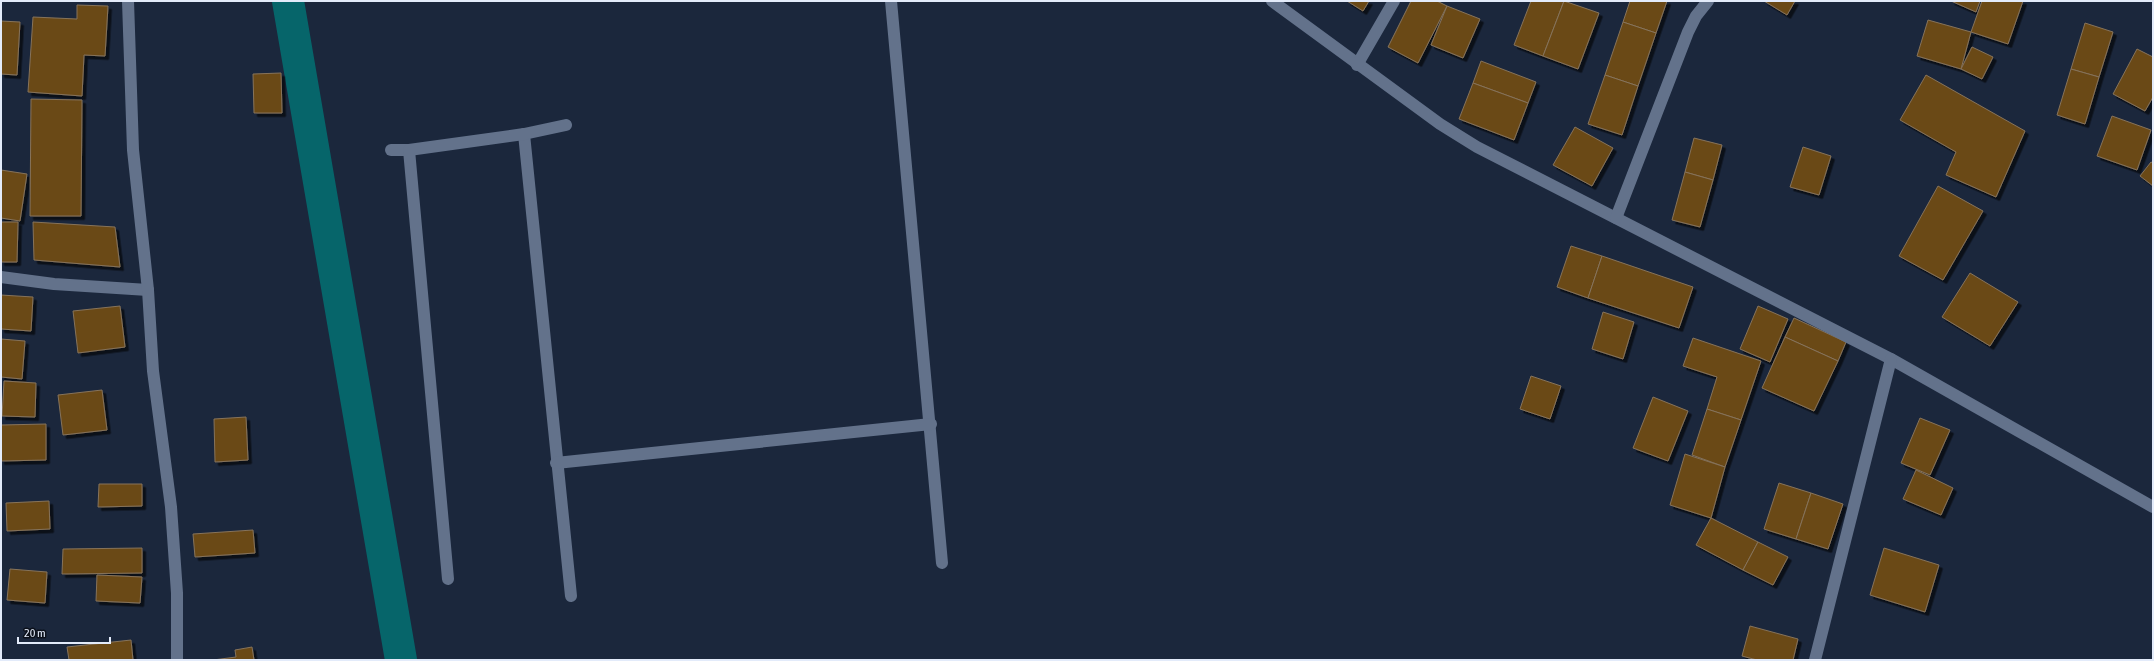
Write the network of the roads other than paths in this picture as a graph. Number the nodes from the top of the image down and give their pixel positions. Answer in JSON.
{"nodes":[{"id":1,"x":128,"y":1,"type":"edge"},
{"id":2,"x":891,"y":1,"type":"edge"},
{"id":3,"x":1272,"y":1,"type":"edge"},
{"id":4,"x":1394,"y":1,"type":"edge"},
{"id":5,"x":1708,"y":1,"type":"edge"},
{"id":6,"x":1357,"y":64,"type":"junction"},
{"id":7,"x":566,"y":125,"type":"dead end"},
{"id":8,"x":524,"y":134,"type":"junction"},
{"id":9,"x":391,"y":150,"type":"dead end"},
{"id":10,"x":409,"y":150,"type":"junction"},
{"id":11,"x":1616,"y":218,"type":"junction"},
{"id":12,"x":1,"y":277,"type":"edge"},
{"id":13,"x":148,"y":290,"type":"junction"},
{"id":14,"x":1891,"y":359,"type":"junction"},
{"id":15,"x":931,"y":424,"type":"junction"},
{"id":16,"x":556,"y":463,"type":"junction"},
{"id":17,"x":2153,"y":507,"type":"edge"},
{"id":18,"x":942,"y":563,"type":"dead end"},
{"id":19,"x":448,"y":579,"type":"dead end"},
{"id":20,"x":571,"y":596,"type":"dead end"},
{"id":21,"x":177,"y":660,"type":"edge"},
{"id":22,"x":1815,"y":660,"type":"edge"}],
"edges":[{"from":1,"to":13,"type":"street"},
{"from":2,"to":15,"type":"street"},
{"from":3,"to":6,"type":"street"},
{"from":4,"to":6,"type":"street"},
{"from":5,"to":11,"type":"street"},
{"from":6,"to":11,"type":"street"},
{"from":7,"to":8,"type":"street"},
{"from":8,"to":10,"type":"street"},
{"from":8,"to":16,"type":"street"},
{"from":9,"to":10,"type":"street"},
{"from":10,"to":19,"type":"street"},
{"from":11,"to":14,"type":"street"},
{"from":12,"to":13,"type":"street"},
{"from":13,"to":21,"type":"street"},
{"from":14,"to":17,"type":"street"},
{"from":14,"to":22,"type":"street"},
{"from":15,"to":16,"type":"street"},
{"from":15,"to":18,"type":"street"},
{"from":16,"to":20,"type":"street"}]}
